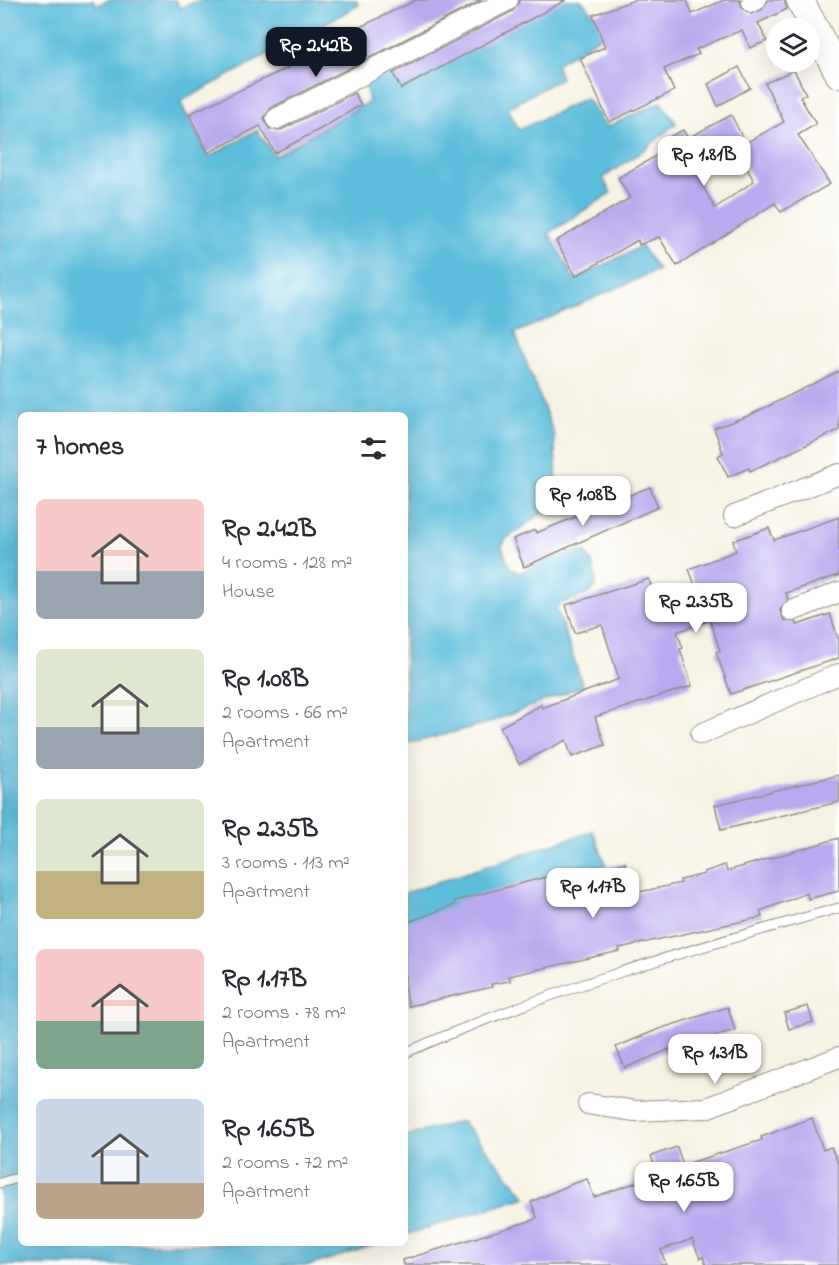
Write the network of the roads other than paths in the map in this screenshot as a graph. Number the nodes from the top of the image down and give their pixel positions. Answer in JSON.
{"nodes":[{"id":1,"x":508,"y":0,"type":"edge"},
{"id":2,"x":800,"y":0,"type":"edge"},
{"id":3,"x":839,"y":74,"type":"edge"},
{"id":4,"x":276,"y":119,"type":"dead end"},
{"id":5,"x":839,"y":474,"type":"edge"},
{"id":6,"x":734,"y":516,"type":"dead end"},
{"id":7,"x":839,"y":592,"type":"edge"},
{"id":8,"x":792,"y":611,"type":"dead end"},
{"id":9,"x":839,"y":674,"type":"edge"},
{"id":10,"x":701,"y":734,"type":"dead end"},
{"id":11,"x":839,"y":908,"type":"edge"},
{"id":12,"x":408,"y":1052,"type":"edge"},
{"id":13,"x":839,"y":1057,"type":"edge"},
{"id":14,"x":588,"y":1104,"type":"dead end"},
{"id":15,"x":18,"y":1178,"type":"edge"},
{"id":16,"x":0,"y":1183,"type":"edge"}],
"edges":[{"from":1,"to":4,"type":"street"},
{"from":2,"to":3,"type":"main road"},
{"from":5,"to":6,"type":"street"},
{"from":7,"to":8,"type":"street"},
{"from":9,"to":10,"type":"street"},
{"from":11,"to":12,"type":"lane"},
{"from":13,"to":14,"type":"street"},
{"from":15,"to":16,"type":"lane"}]}
